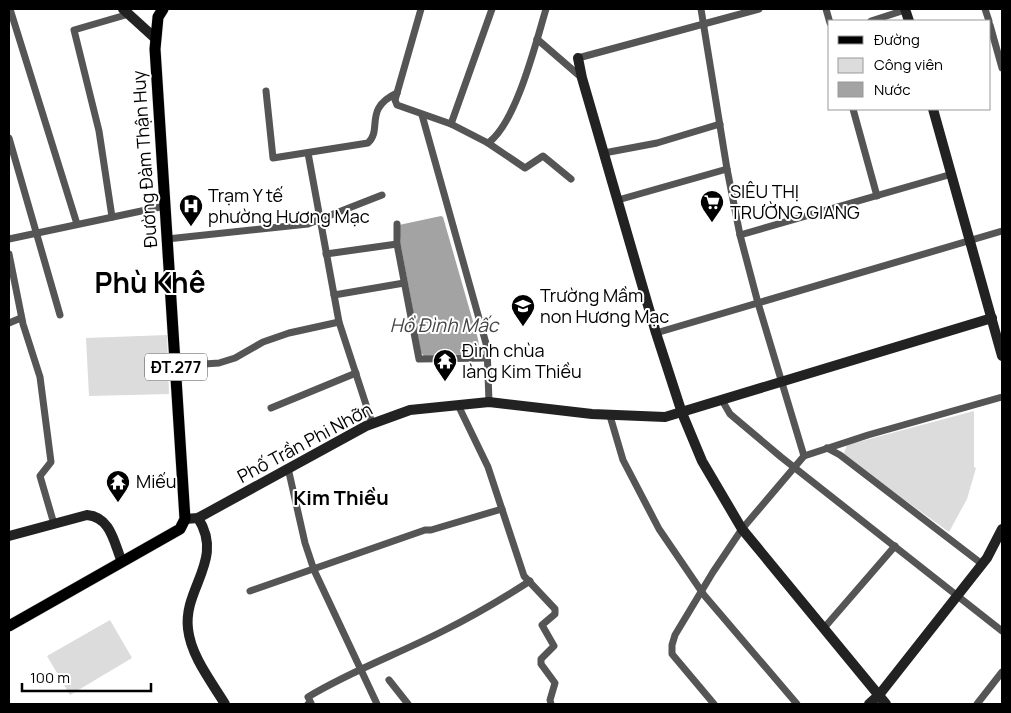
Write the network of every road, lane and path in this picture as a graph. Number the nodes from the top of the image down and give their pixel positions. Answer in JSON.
{"nodes":[{"id":1,"x":10,"y":9,"type":"edge"},
{"id":2,"x":163,"y":9,"type":"edge"},
{"id":3,"x":421,"y":9,"type":"edge"},
{"id":4,"x":492,"y":9,"type":"edge"},
{"id":5,"x":546,"y":9,"type":"edge"},
{"id":6,"x":701,"y":9,"type":"edge"},
{"id":7,"x":759,"y":9,"type":"edge"},
{"id":8,"x":905,"y":9,"type":"edge"},
{"id":9,"x":126,"y":11,"type":"edge"},
{"id":10,"x":874,"y":20,"type":"edge"},
{"id":11,"x":705,"y":24,"type":"junction"},
{"id":12,"x":991,"y":29,"type":"edge"},
{"id":13,"x":156,"y":39,"type":"junction"},
{"id":14,"x":537,"y":39,"type":"junction"},
{"id":15,"x":578,"y":58,"type":"joint"},
{"id":16,"x":1002,"y":68,"type":"edge"},
{"id":17,"x":582,"y":78,"type":"junction"},
{"id":18,"x":266,"y":91,"type":"dead end"},
{"id":19,"x":397,"y":94,"type":"junction"},
{"id":20,"x":853,"y":110,"type":"edge"},
{"id":21,"x":933,"y":110,"type":"edge"},
{"id":22,"x":422,"y":114,"type":"junction"},
{"id":23,"x":451,"y":124,"type":"junction"},
{"id":24,"x":720,"y":124,"type":"junction"},
{"id":25,"x":9,"y":138,"type":"edge"},
{"id":26,"x":488,"y":142,"type":"junction"},
{"id":27,"x":308,"y":153,"type":"junction"},
{"id":28,"x":604,"y":153,"type":"junction"},
{"id":29,"x":727,"y":168,"type":"junction"},
{"id":30,"x":952,"y":174,"type":"junction"},
{"id":31,"x":571,"y":179,"type":"dead end"},
{"id":32,"x":382,"y":195,"type":"dead end"},
{"id":33,"x":877,"y":196,"type":"junction"},
{"id":34,"x":618,"y":200,"type":"junction"},
{"id":35,"x":165,"y":206,"type":"junction"},
{"id":36,"x":112,"y":217,"type":"junction"},
{"id":37,"x":320,"y":219,"type":"junction"},
{"id":38,"x":77,"y":224,"type":"junction"},
{"id":39,"x":397,"y":224,"type":"dead end"},
{"id":40,"x":1002,"y":231,"type":"edge"},
{"id":41,"x":36,"y":233,"type":"junction"},
{"id":42,"x":740,"y":235,"type":"junction"},
{"id":43,"x":9,"y":239,"type":"edge"},
{"id":44,"x":167,"y":239,"type":"junction"},
{"id":45,"x":970,"y":240,"type":"junction"},
{"id":46,"x":397,"y":244,"type":"junction"},
{"id":47,"x":9,"y":254,"type":"edge"},
{"id":48,"x":326,"y":254,"type":"junction"},
{"id":49,"x":404,"y":283,"type":"junction"},
{"id":50,"x":334,"y":295,"type":"junction"},
{"id":51,"x":758,"y":303,"type":"junction"},
{"id":52,"x":60,"y":315,"type":"dead end"},
{"id":53,"x":21,"y":318,"type":"junction"},
{"id":54,"x":992,"y":318,"type":"junction"},
{"id":55,"x":339,"y":322,"type":"junction"},
{"id":56,"x":9,"y":323,"type":"edge"},
{"id":57,"x":656,"y":333,"type":"junction"},
{"id":58,"x":1002,"y":356,"type":"edge"},
{"id":59,"x":487,"y":358,"type":"junction"},
{"id":60,"x":175,"y":366,"type":"junction"},
{"id":61,"x":356,"y":373,"type":"junction"},
{"id":62,"x":782,"y":381,"type":"junction"},
{"id":63,"x":1002,"y":397,"type":"edge"},
{"id":64,"x":489,"y":402,"type":"junction"},
{"id":65,"x":723,"y":402,"type":"junction"},
{"id":66,"x":458,"y":404,"type":"junction"},
{"id":67,"x":271,"y":408,"type":"dead end"},
{"id":68,"x":682,"y":413,"type":"junction"},
{"id":69,"x":610,"y":416,"type":"junction"},
{"id":70,"x":372,"y":424,"type":"junction"},
{"id":71,"x":827,"y":448,"type":"junction"},
{"id":72,"x":804,"y":456,"type":"junction"},
{"id":73,"x":796,"y":467,"type":"junction"},
{"id":74,"x":288,"y":468,"type":"junction"},
{"id":75,"x":502,"y":509,"type":"junction"},
{"id":76,"x":198,"y":518,"type":"junction"},
{"id":77,"x":185,"y":519,"type":"junction"},
{"id":78,"x":54,"y":524,"type":"junction"},
{"id":79,"x":742,"y":529,"type":"junction"},
{"id":80,"x":1002,"y":529,"type":"edge"},
{"id":81,"x":9,"y":536,"type":"edge"},
{"id":82,"x":895,"y":546,"type":"junction"},
{"id":83,"x":122,"y":562,"type":"junction"},
{"id":84,"x":982,"y":564,"type":"junction"},
{"id":85,"x":314,"y":570,"type":"junction"},
{"id":86,"x":530,"y":582,"type":"junction"},
{"id":87,"x":250,"y":591,"type":"dead end"},
{"id":88,"x":701,"y":591,"type":"junction"},
{"id":89,"x":958,"y":596,"type":"junction"},
{"id":90,"x":9,"y":626,"type":"edge"},
{"id":91,"x":824,"y":628,"type":"junction"},
{"id":92,"x":1002,"y":631,"type":"edge"},
{"id":93,"x":361,"y":671,"type":"junction"},
{"id":94,"x":1002,"y":672,"type":"edge"},
{"id":95,"x":389,"y":680,"type":"dead end"},
{"id":96,"x":879,"y":695,"type":"junction"},
{"id":97,"x":226,"y":704,"type":"edge"},
{"id":98,"x":308,"y":704,"type":"edge"},
{"id":99,"x":377,"y":704,"type":"edge"},
{"id":100,"x":408,"y":704,"type":"edge"},
{"id":101,"x":551,"y":704,"type":"edge"},
{"id":102,"x":714,"y":704,"type":"edge"},
{"id":103,"x":797,"y":704,"type":"edge"},
{"id":104,"x":869,"y":704,"type":"edge"},
{"id":105,"x":886,"y":704,"type":"edge"},
{"id":106,"x":977,"y":704,"type":"edge"}],
"edges":[{"from":1,"to":38,"type":"street"},
{"from":2,"to":13,"type":"main road","name":"Đường Đàm Thận Huy","number":"ĐT.277"},
{"from":3,"to":19,"type":"street"},
{"from":4,"to":23,"type":"street"},
{"from":5,"to":14,"type":"street"},
{"from":6,"to":11,"type":"street"},
{"from":7,"to":11,"type":"street"},
{"from":8,"to":10,"type":"street"},
{"from":9,"to":13,"type":"street"},
{"from":9,"to":36,"type":"street"},
{"from":11,"to":15,"type":"street"},
{"from":11,"to":24,"type":"street"},
{"from":12,"to":16,"type":"street"},
{"from":13,"to":35,"type":"main road","name":"Đường Đàm Thận Huy","number":"ĐT.277"},
{"from":14,"to":17,"type":"street"},
{"from":14,"to":26,"type":"street"},
{"from":15,"to":17,"type":"street"},
{"from":17,"to":28,"type":"street"},
{"from":18,"to":27,"type":"street"},
{"from":19,"to":22,"type":"street"},
{"from":19,"to":27,"type":"street"},
{"from":20,"to":33,"type":"street"},
{"from":21,"to":30,"type":"street"},
{"from":22,"to":23,"type":"street"},
{"from":22,"to":59,"type":"street"},
{"from":23,"to":26,"type":"street"},
{"from":24,"to":28,"type":"street"},
{"from":24,"to":29,"type":"street"},
{"from":25,"to":41,"type":"street"},
{"from":26,"to":31,"type":"street"},
{"from":27,"to":37,"type":"street"},
{"from":28,"to":34,"type":"street"},
{"from":29,"to":34,"type":"street"},
{"from":29,"to":42,"type":"street"},
{"from":30,"to":33,"type":"street"},
{"from":30,"to":45,"type":"street"},
{"from":32,"to":37,"type":"street"},
{"from":33,"to":42,"type":"street"},
{"from":34,"to":57,"type":"street"},
{"from":35,"to":36,"type":"street"},
{"from":35,"to":44,"type":"main road","name":"Đường Đàm Thận Huy","number":"ĐT.277"},
{"from":36,"to":38,"type":"street"},
{"from":37,"to":44,"type":"street"},
{"from":37,"to":48,"type":"street"},
{"from":38,"to":41,"type":"street"},
{"from":39,"to":46,"type":"street"},
{"from":40,"to":45,"type":"street"},
{"from":41,"to":43,"type":"street"},
{"from":41,"to":52,"type":"street"},
{"from":42,"to":51,"type":"street"},
{"from":44,"to":60,"type":"main road","name":"Đường Đàm Thận Huy","number":"ĐT.277"},
{"from":45,"to":51,"type":"street"},
{"from":45,"to":54,"type":"street"},
{"from":46,"to":48,"type":"street"},
{"from":46,"to":49,"type":"street"},
{"from":47,"to":53,"type":"street"},
{"from":48,"to":50,"type":"street"},
{"from":49,"to":50,"type":"street"},
{"from":49,"to":59,"type":"street"},
{"from":50,"to":55,"type":"street"},
{"from":51,"to":57,"type":"street"},
{"from":51,"to":62,"type":"street"},
{"from":53,"to":56,"type":"street"},
{"from":53,"to":78,"type":"street"},
{"from":54,"to":58,"type":"street"},
{"from":54,"to":62,"type":"street","name":"Phố Trần Phi Nhỡn"},
{"from":55,"to":60,"type":"street"},
{"from":55,"to":61,"type":"street"},
{"from":57,"to":68,"type":"street"},
{"from":59,"to":64,"type":"street"},
{"from":60,"to":77,"type":"main road","name":"Đường Đàm Thận Huy","number":"ĐT.277"},
{"from":61,"to":67,"type":"street"},
{"from":61,"to":70,"type":"street"},
{"from":62,"to":65,"type":"street","name":"Phố Trần Phi Nhỡn"},
{"from":62,"to":72,"type":"street"},
{"from":63,"to":71,"type":"street"},
{"from":64,"to":66,"type":"street","name":"Phố Trần Phi Nhỡn"},
{"from":64,"to":69,"type":"street","name":"Phố Trần Phi Nhỡn"},
{"from":65,"to":68,"type":"street","name":"Phố Trần Phi Nhỡn"},
{"from":65,"to":73,"type":"street"},
{"from":66,"to":70,"type":"street","name":"Phố Trần Phi Nhỡn"},
{"from":66,"to":75,"type":"street"},
{"from":68,"to":69,"type":"street","name":"Phố Trần Phi Nhỡn"},
{"from":68,"to":79,"type":"street"},
{"from":69,"to":88,"type":"street"},
{"from":70,"to":74,"type":"street","name":"Phố Trần Phi Nhỡn"},
{"from":71,"to":72,"type":"street"},
{"from":71,"to":84,"type":"street"},
{"from":72,"to":73,"type":"street"},
{"from":73,"to":79,"type":"street"},
{"from":73,"to":82,"type":"street"},
{"from":74,"to":76,"type":"street","name":"Phố Trần Phi Nhỡn"},
{"from":74,"to":85,"type":"street"},
{"from":75,"to":85,"type":"street"},
{"from":75,"to":86,"type":"street"},
{"from":76,"to":77,"type":"street","name":"Phố Trần Phi Nhỡn"},
{"from":76,"to":97,"type":"street"},
{"from":77,"to":83,"type":"main road"},
{"from":78,"to":81,"type":"street"},
{"from":78,"to":83,"type":"street"},
{"from":79,"to":88,"type":"street"},
{"from":79,"to":91,"type":"street"},
{"from":80,"to":84,"type":"street"},
{"from":82,"to":89,"type":"street"},
{"from":82,"to":91,"type":"street"},
{"from":83,"to":90,"type":"main road"},
{"from":84,"to":89,"type":"street"},
{"from":85,"to":87,"type":"street"},
{"from":85,"to":93,"type":"street"},
{"from":86,"to":93,"type":"street"},
{"from":86,"to":101,"type":"street"},
{"from":88,"to":102,"type":"street"},
{"from":88,"to":103,"type":"street"},
{"from":89,"to":92,"type":"street"},
{"from":89,"to":96,"type":"street"},
{"from":91,"to":96,"type":"street"},
{"from":93,"to":98,"type":"street"},
{"from":93,"to":99,"type":"street"},
{"from":94,"to":106,"type":"street"},
{"from":95,"to":100,"type":"street"},
{"from":96,"to":104,"type":"street"},
{"from":96,"to":105,"type":"street"}]}
